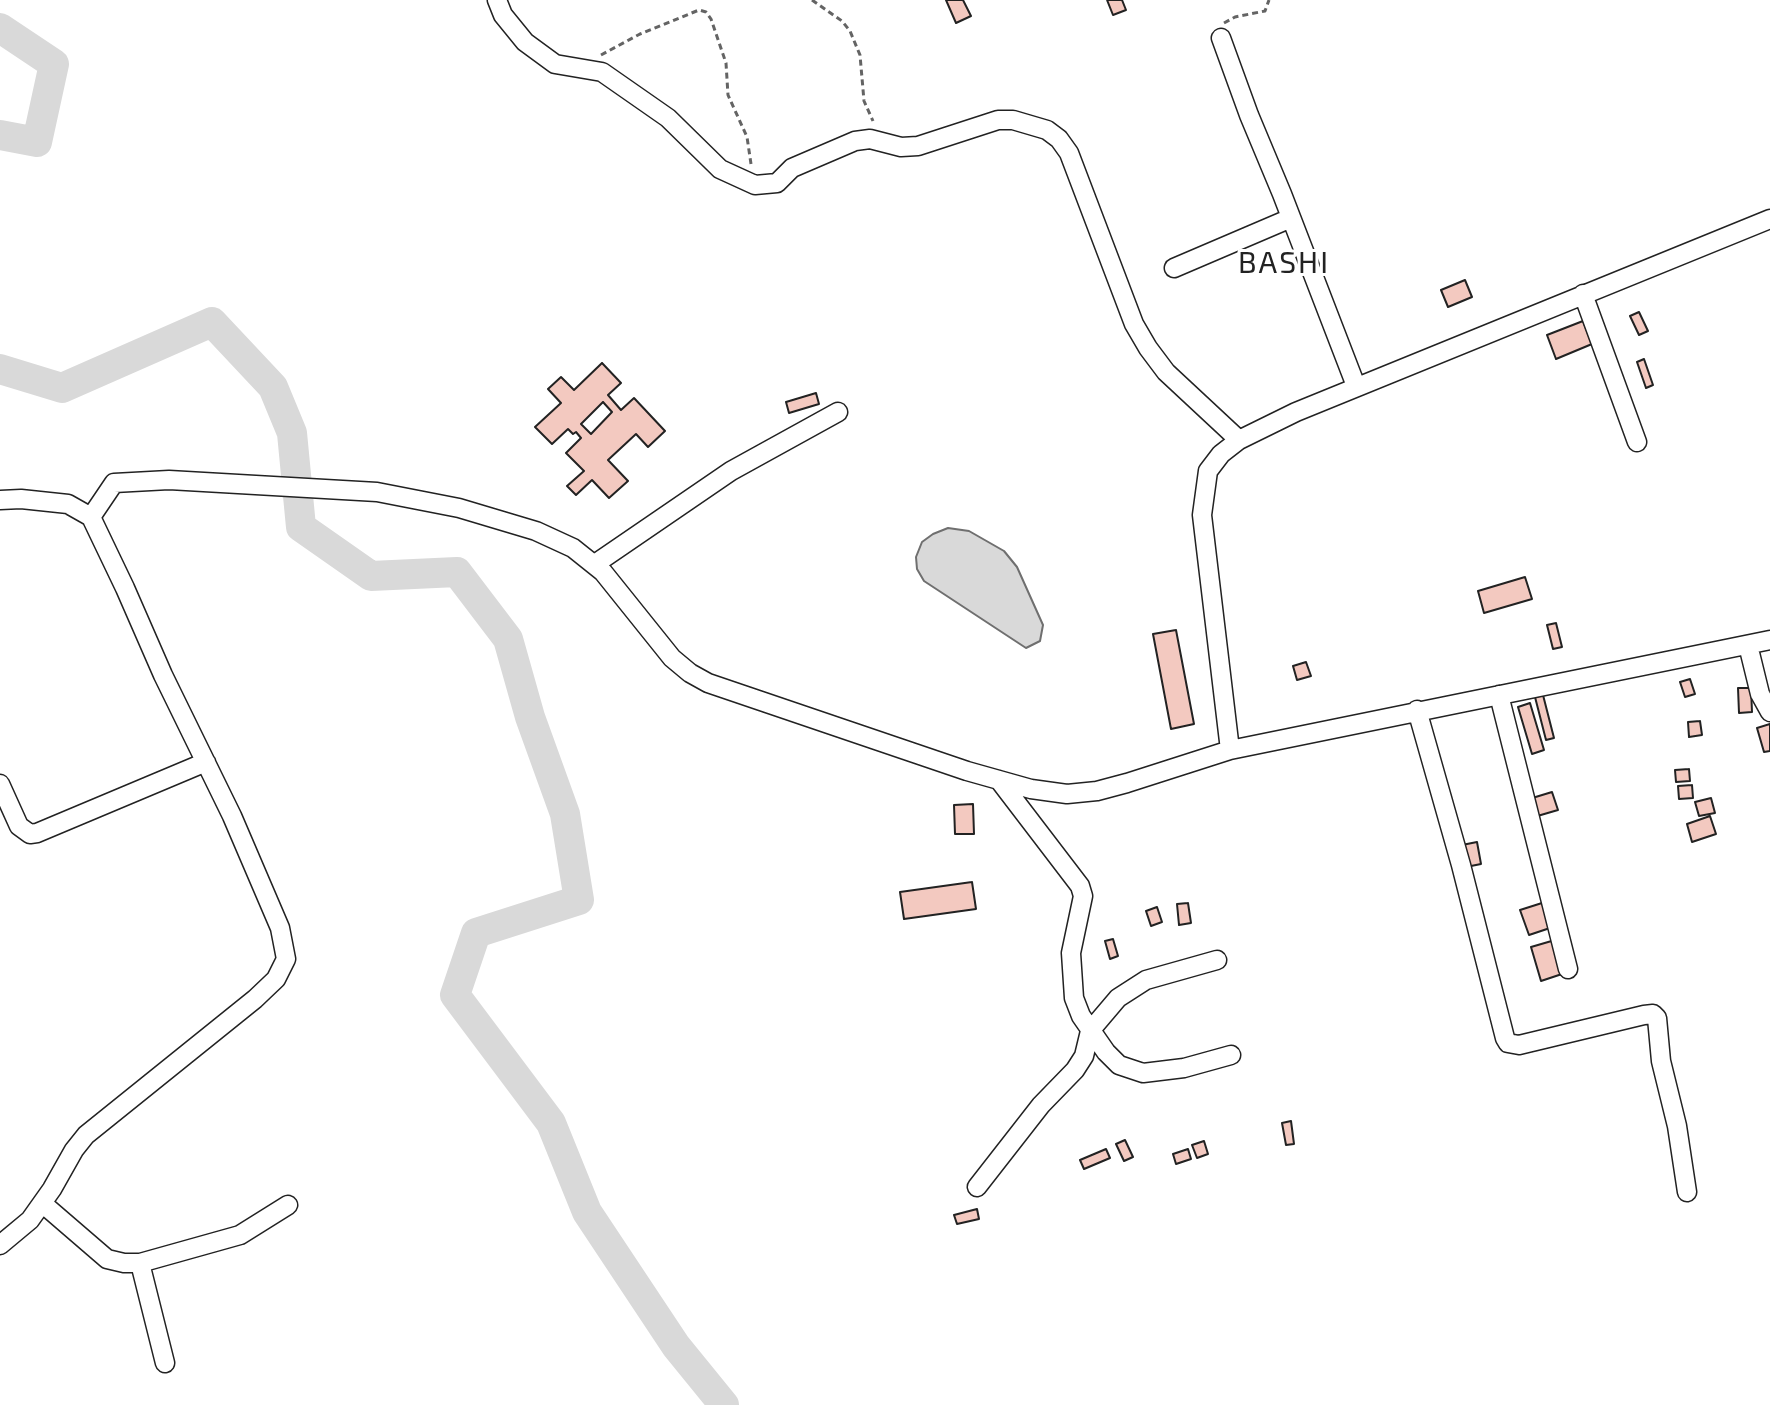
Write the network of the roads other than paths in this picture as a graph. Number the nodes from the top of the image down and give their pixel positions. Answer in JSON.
{"nodes":[{"id":1,"x":497,"y":0,"type":"edge"},
{"id":2,"x":1221,"y":38,"type":"road end"},
{"id":3,"x":1291,"y":218,"type":"junction"},
{"id":4,"x":1770,"y":219,"type":"edge"},
{"id":5,"x":1174,"y":268,"type":"dead end"},
{"id":6,"x":1583,"y":294,"type":"junction"},
{"id":7,"x":1356,"y":386,"type":"junction"},
{"id":8,"x":838,"y":412,"type":"dead end"},
{"id":9,"x":1239,"y":440,"type":"junction"},
{"id":10,"x":1637,"y":442,"type":"dead end"},
{"id":11,"x":0,"y":500,"type":"edge"},
{"id":12,"x":91,"y":517,"type":"junction"},
{"id":13,"x":595,"y":564,"type":"junction"},
{"id":14,"x":1770,"y":640,"type":"edge"},
{"id":15,"x":1748,"y":645,"type":"junction"},
{"id":16,"x":1499,"y":695,"type":"junction"},
{"id":17,"x":1417,"y":710,"type":"junction"},
{"id":18,"x":1770,"y":712,"type":"edge"},
{"id":19,"x":1230,"y":750,"type":"junction"},
{"id":20,"x":206,"y":762,"type":"junction"},
{"id":21,"x":999,"y":780,"type":"junction"},
{"id":22,"x":0,"y":784,"type":"edge"},
{"id":23,"x":1217,"y":960,"type":"dead end"},
{"id":24,"x":1568,"y":969,"type":"dead end"},
{"id":25,"x":1090,"y":1031,"type":"junction"},
{"id":26,"x":1231,"y":1055,"type":"dead end"},
{"id":27,"x":977,"y":1187,"type":"dead end"},
{"id":28,"x":1687,"y":1192,"type":"dead end"},
{"id":29,"x":42,"y":1203,"type":"junction"},
{"id":30,"x":288,"y":1205,"type":"dead end"},
{"id":31,"x":0,"y":1245,"type":"edge"},
{"id":32,"x":140,"y":1263,"type":"junction"},
{"id":33,"x":165,"y":1363,"type":"dead end"}],
"edges":[{"from":1,"to":9,"type":"street"},
{"from":2,"to":3,"type":"street"},
{"from":3,"to":5,"type":"street"},
{"from":3,"to":7,"type":"street"},
{"from":4,"to":6,"type":"street"},
{"from":6,"to":7,"type":"street"},
{"from":6,"to":10,"type":"street"},
{"from":7,"to":9,"type":"street"},
{"from":8,"to":13,"type":"street"},
{"from":9,"to":19,"type":"street"},
{"from":11,"to":12,"type":"street"},
{"from":12,"to":13,"type":"street"},
{"from":12,"to":20,"type":"street"},
{"from":13,"to":21,"type":"street"},
{"from":14,"to":15,"type":"street"},
{"from":15,"to":16,"type":"street"},
{"from":15,"to":18,"type":"street"},
{"from":16,"to":17,"type":"street"},
{"from":16,"to":24,"type":"street"},
{"from":17,"to":19,"type":"street"},
{"from":17,"to":28,"type":"street"},
{"from":19,"to":21,"type":"street"},
{"from":20,"to":22,"type":"street"},
{"from":20,"to":29,"type":"street"},
{"from":21,"to":25,"type":"street"},
{"from":23,"to":25,"type":"street"},
{"from":25,"to":26,"type":"street"},
{"from":25,"to":27,"type":"street"},
{"from":29,"to":31,"type":"street"},
{"from":29,"to":32,"type":"street"},
{"from":30,"to":32,"type":"street"},
{"from":32,"to":33,"type":"street"}]}
